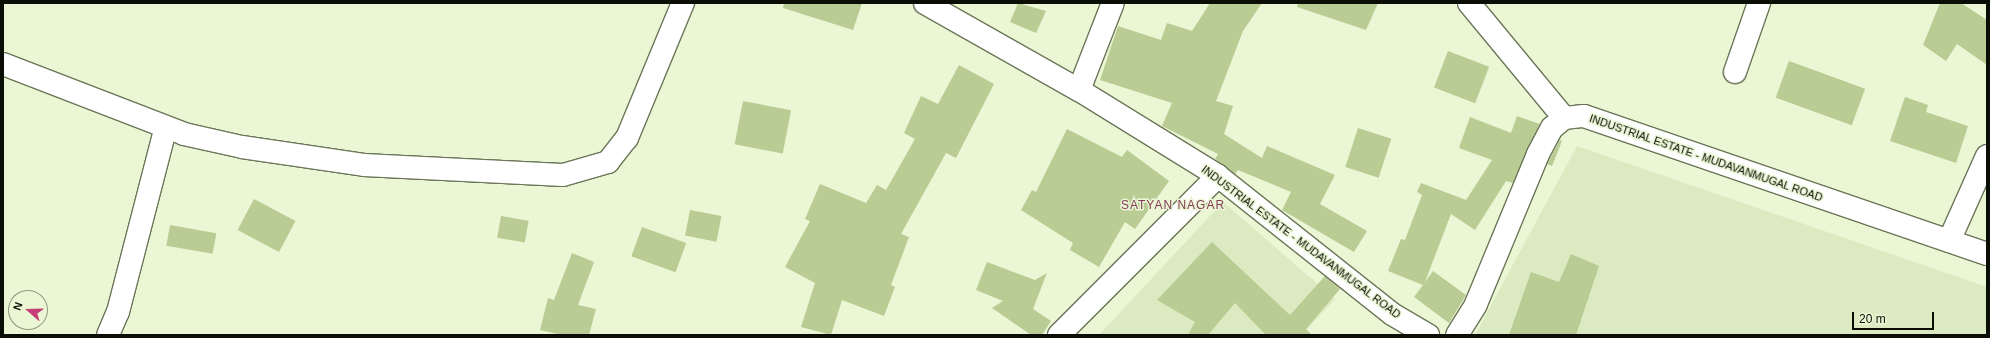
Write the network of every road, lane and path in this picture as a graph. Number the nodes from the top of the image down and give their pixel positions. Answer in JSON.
{"nodes":[{"id":1,"x":683,"y":3,"type":"edge"},
{"id":2,"x":925,"y":3,"type":"edge"},
{"id":3,"x":1113,"y":3,"type":"edge"},
{"id":4,"x":1469,"y":3,"type":"edge"},
{"id":5,"x":1759,"y":3,"type":"edge"},
{"id":6,"x":3,"y":64,"type":"edge"},
{"id":7,"x":1735,"y":72,"type":"dead end"},
{"id":8,"x":1079,"y":90,"type":"junction"},
{"id":9,"x":1564,"y":118,"type":"junction"},
{"id":10,"x":166,"y":127,"type":"junction"},
{"id":11,"x":1987,"y":156,"type":"edge"},
{"id":12,"x":1218,"y":176,"type":"junction"},
{"id":13,"x":1949,"y":241,"type":"junction"},
{"id":14,"x":1987,"y":254,"type":"edge"},
{"id":15,"x":108,"y":335,"type":"edge"},
{"id":16,"x":1059,"y":335,"type":"edge"},
{"id":17,"x":1428,"y":335,"type":"edge"},
{"id":18,"x":1457,"y":335,"type":"edge"}],
"edges":[{"from":1,"to":10,"type":"street"},
{"from":2,"to":8,"type":"street","name":"INDUSTRIAL ESTATE - MUDAVANMUGAL ROAD"},
{"from":3,"to":8,"type":"street"},
{"from":4,"to":9,"type":"street"},
{"from":5,"to":7,"type":"street"},
{"from":6,"to":10,"type":"street"},
{"from":8,"to":12,"type":"street","name":"INDUSTRIAL ESTATE - MUDAVANMUGAL ROAD"},
{"from":9,"to":13,"type":"street","name":"INDUSTRIAL ESTATE - MUDAVANMUGAL ROAD"},
{"from":9,"to":18,"type":"street"},
{"from":10,"to":15,"type":"street"},
{"from":11,"to":13,"type":"street"},
{"from":12,"to":16,"type":"street"},
{"from":12,"to":17,"type":"street","name":"INDUSTRIAL ESTATE - MUDAVANMUGAL ROAD"},
{"from":13,"to":14,"type":"street","name":"INDUSTRIAL ESTATE - MUDAVANMUGAL ROAD"}]}
